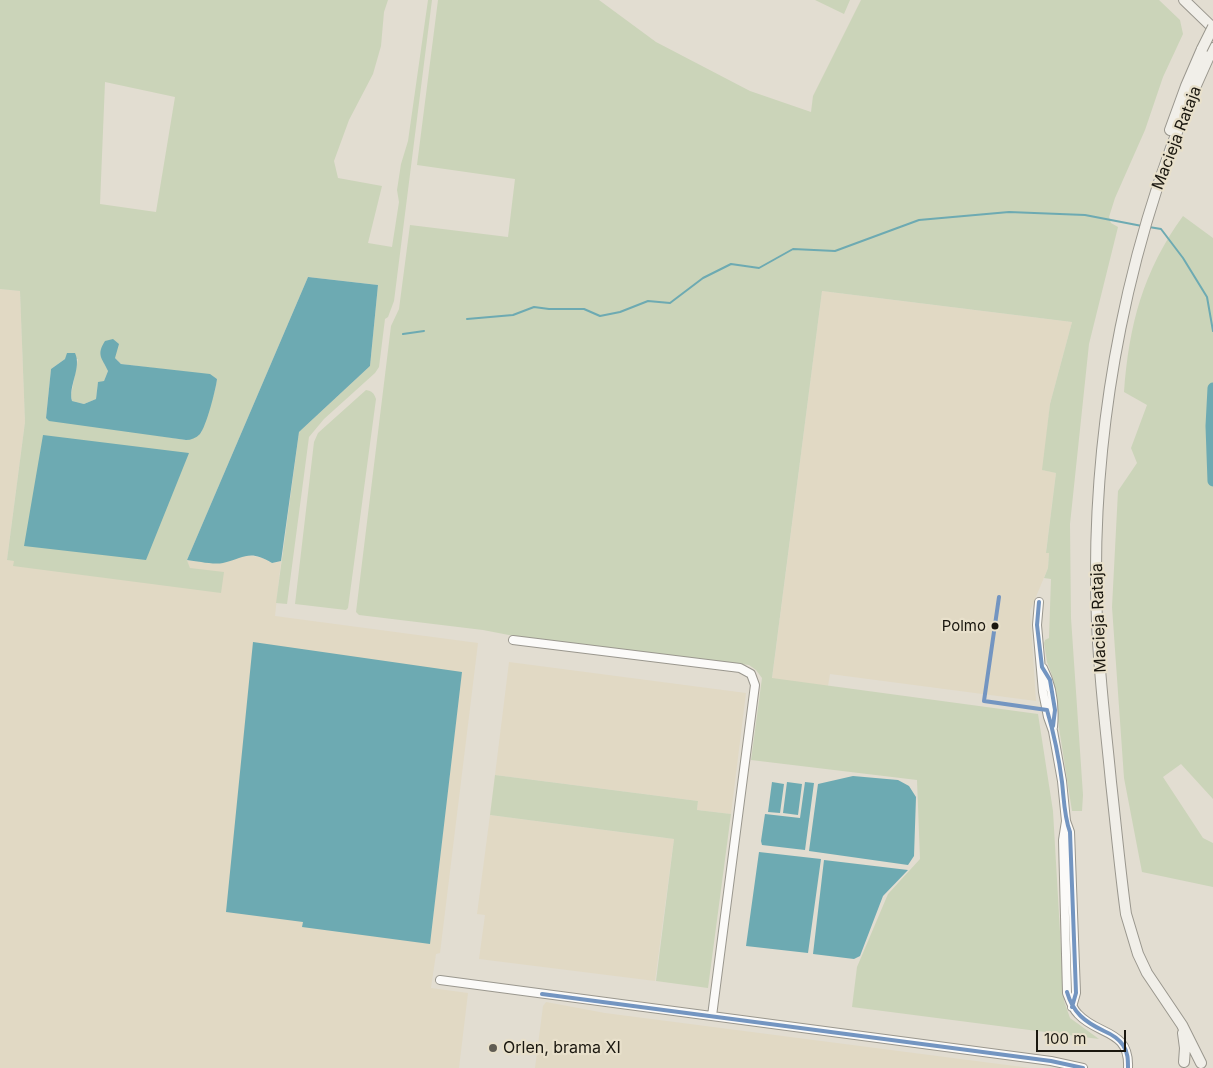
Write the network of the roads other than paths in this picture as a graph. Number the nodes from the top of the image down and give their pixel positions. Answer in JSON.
{"nodes":[{"id":1,"x":1184,"y":0,"type":"edge"},
{"id":2,"x":1213,"y":28,"type":"edge"},
{"id":3,"x":1208,"y":51,"type":"edge"},
{"id":4,"x":1039,"y":602,"type":"dead end"},
{"id":5,"x":512,"y":640,"type":"dead end"},
{"id":6,"x":440,"y":980,"type":"dead end"},
{"id":7,"x":712,"y":1016,"type":"junction"},
{"id":8,"x":1182,"y":1025,"type":"junction"},
{"id":9,"x":1181,"y":1065,"type":"edge"},
{"id":10,"x":1203,"y":1065,"type":"edge"},
{"id":11,"x":1083,"y":1068,"type":"edge"},
{"id":12,"x":1128,"y":1068,"type":"edge"}],
"edges":[{"from":1,"to":2,"type":"main road"},
{"from":2,"to":3,"type":"main road","name":"Macieja Rataja","bridge":true},
{"from":3,"to":8,"type":"main road","name":"Macieja Rataja"},
{"from":4,"to":12,"type":"street"},
{"from":5,"to":7,"type":"street"},
{"from":6,"to":7,"type":"street"},
{"from":7,"to":11,"type":"street"},
{"from":8,"to":9,"type":"main road","name":"Macieja Rataja"},
{"from":8,"to":10,"type":"main road","name":"Macieja Rataja"},
{"from":9,"to":10,"type":"main road"}]}
